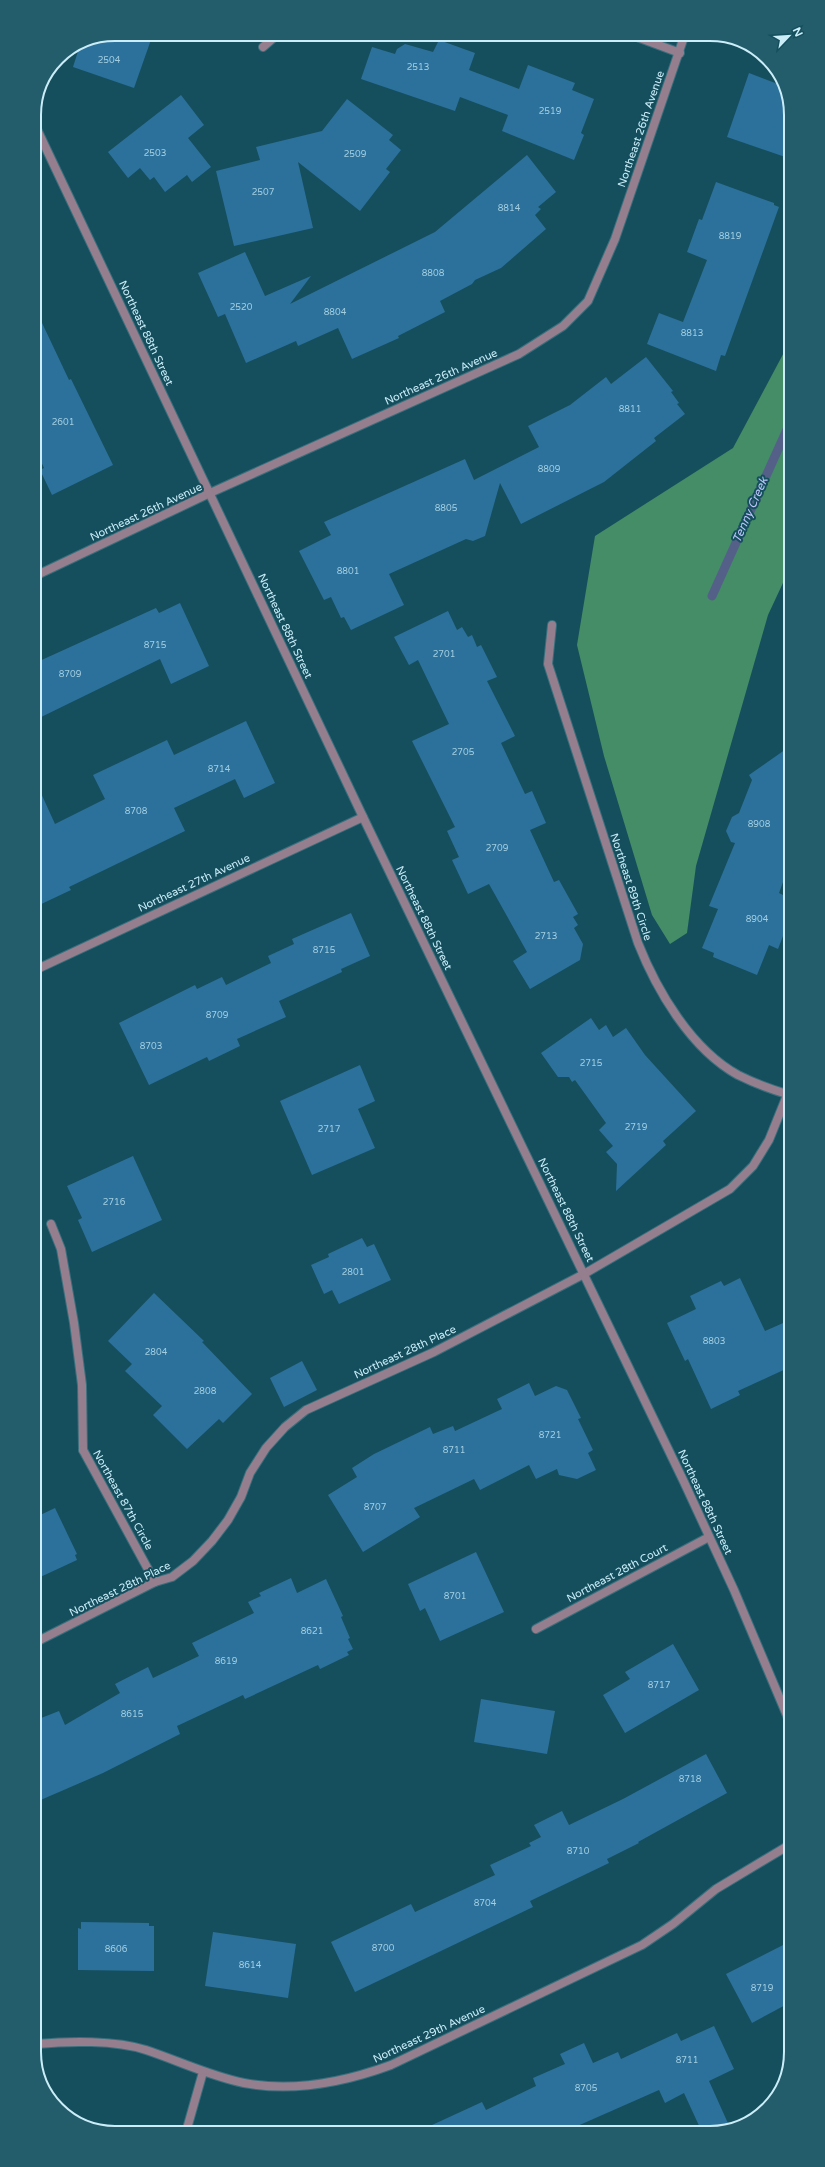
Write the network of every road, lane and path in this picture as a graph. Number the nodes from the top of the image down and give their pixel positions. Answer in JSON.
{"nodes":[{"id":1,"x":270,"y":41,"type":"edge"},
{"id":2,"x":648,"y":41,"type":"edge"},
{"id":3,"x":683,"y":41,"type":"edge"},
{"id":4,"x":263,"y":47,"type":"dead end"},
{"id":5,"x":680,"y":53,"type":"junction"},
{"id":6,"x":41,"y":138,"type":"edge"},
{"id":7,"x":210,"y":493,"type":"junction"},
{"id":8,"x":41,"y":573,"type":"edge"},
{"id":9,"x":552,"y":625,"type":"dead end"},
{"id":10,"x":363,"y":817,"type":"junction"},
{"id":11,"x":41,"y":967,"type":"edge"},
{"id":12,"x":784,"y":1091,"type":"edge"},
{"id":13,"x":784,"y":1105,"type":"edge"},
{"id":14,"x":50,"y":1224,"type":"dead end"},
{"id":15,"x":584,"y":1274,"type":"junction"},
{"id":16,"x":709,"y":1537,"type":"junction"},
{"id":17,"x":155,"y":1582,"type":"junction"},
{"id":18,"x":536,"y":1629,"type":"dead end"},
{"id":19,"x":41,"y":1639,"type":"edge"},
{"id":20,"x":784,"y":1711,"type":"edge"},
{"id":21,"x":784,"y":1848,"type":"edge"},
{"id":22,"x":41,"y":2044,"type":"edge"},
{"id":23,"x":203,"y":2072,"type":"junction"},
{"id":24,"x":188,"y":2126,"type":"edge"}],
"edges":[{"from":1,"to":4,"type":"street"},
{"from":2,"to":5,"type":"street"},
{"from":3,"to":5,"type":"street","name":"Northeast 26th Avenue"},
{"from":5,"to":7,"type":"street","name":"Northeast 26th Avenue"},
{"from":6,"to":7,"type":"street","name":"Northeast 88th Street"},
{"from":7,"to":8,"type":"street","name":"Northeast 26th Avenue"},
{"from":7,"to":10,"type":"street","name":"Northeast 88th Street"},
{"from":9,"to":12,"type":"street","name":"Northeast 89th Circle"},
{"from":10,"to":11,"type":"street","name":"Northeast 27th Avenue"},
{"from":10,"to":15,"type":"street","name":"Northeast 88th Street"},
{"from":13,"to":15,"type":"street","name":"Northeast 28th Place"},
{"from":14,"to":17,"type":"street","name":"Northeast 87th Circle"},
{"from":15,"to":16,"type":"street","name":"Northeast 88th Street"},
{"from":15,"to":17,"type":"street","name":"Northeast 28th Place"},
{"from":16,"to":18,"type":"street","name":"Northeast 28th Court"},
{"from":16,"to":20,"type":"street","name":"Northeast 88th Street"},
{"from":17,"to":19,"type":"street","name":"Northeast 28th Place"},
{"from":21,"to":23,"type":"street","name":"Northeast 29th Avenue"},
{"from":22,"to":23,"type":"street","name":"Northeast 29th Avenue"},
{"from":23,"to":24,"type":"street"}]}
